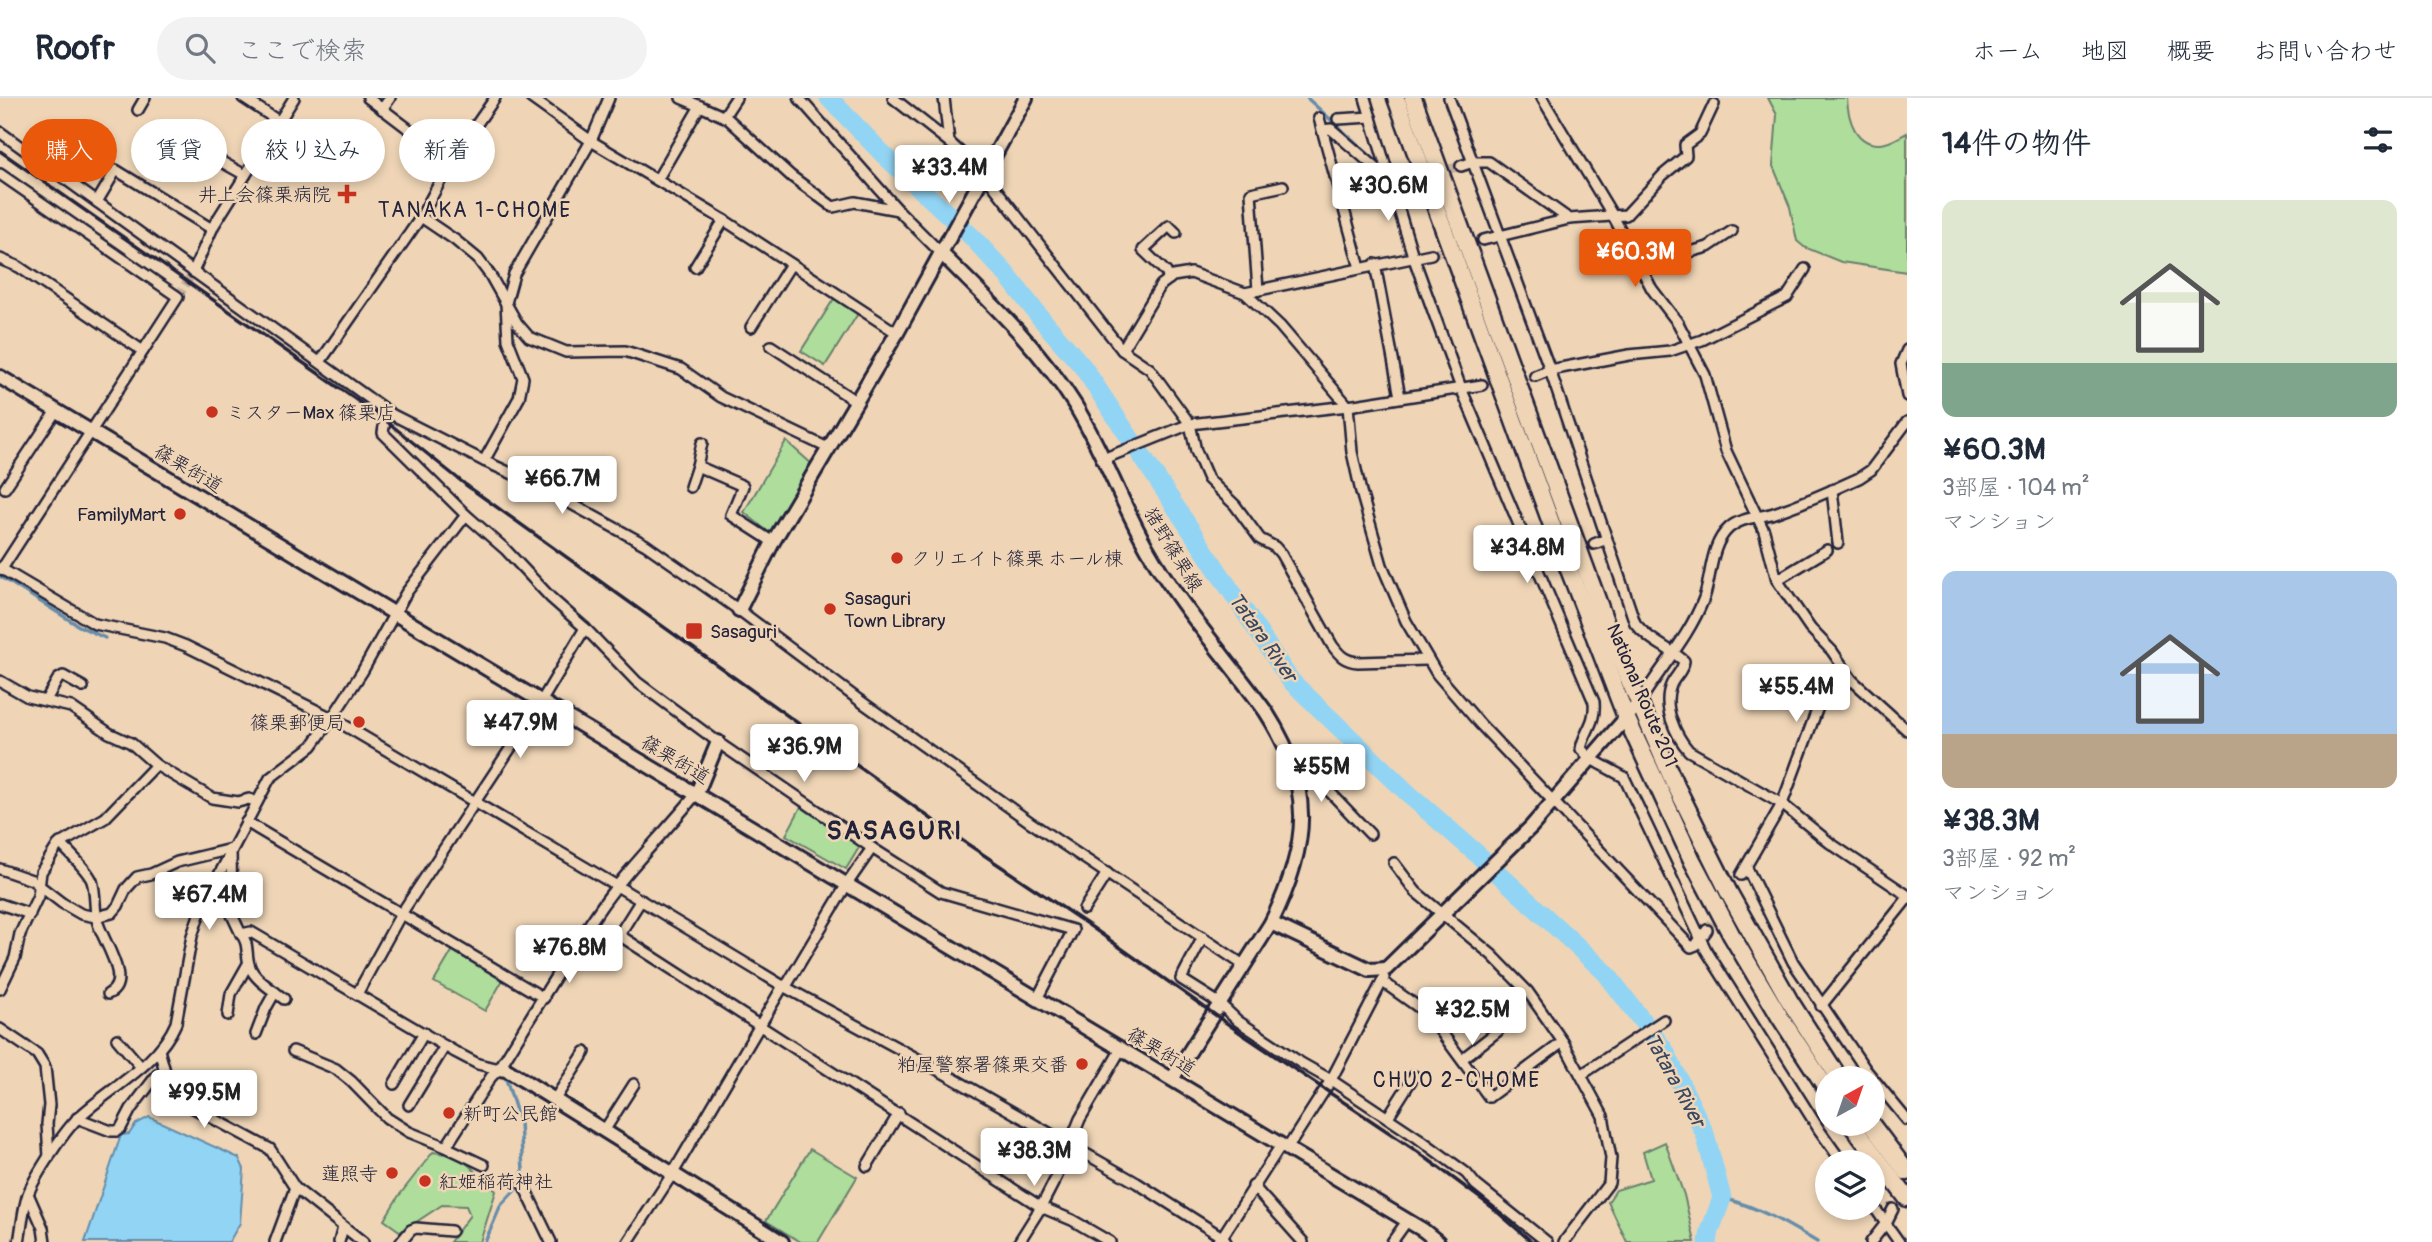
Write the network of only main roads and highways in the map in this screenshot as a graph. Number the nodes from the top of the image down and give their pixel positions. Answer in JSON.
{"nodes":[{"id":1,"x":1026,"y":98,"type":"edge"},
{"id":2,"x":1396,"y":98,"type":"edge"},
{"id":3,"x":1413,"y":98,"type":"edge"},
{"id":4,"x":943,"y":250,"type":"junction"},
{"id":5,"x":0,"y":376,"type":"edge"},
{"id":6,"x":739,"y":610,"type":"road end"},
{"id":7,"x":1639,"y":703,"type":"junction"},
{"id":8,"x":1626,"y":717,"type":"junction"},
{"id":9,"x":718,"y":742,"type":"road end"},
{"id":10,"x":697,"y":793,"type":"junction"},
{"id":11,"x":1271,"y":923,"type":"junction"},
{"id":12,"x":1831,"y":1066,"type":"edge"},
{"id":13,"x":499,"y":1069,"type":"road end"},
{"id":14,"x":1815,"y":1071,"type":"edge"},
{"id":15,"x":1172,"y":1079,"type":"junction"},
{"id":16,"x":1861,"y":1136,"type":"edge"},
{"id":17,"x":1880,"y":1136,"type":"edge"},
{"id":18,"x":1907,"y":1172,"type":"edge"},
{"id":19,"x":1907,"y":1198,"type":"edge"},
{"id":20,"x":782,"y":1242,"type":"edge"},
{"id":21,"x":1438,"y":1242,"type":"edge"}],
"edges":[{"from":1,"to":4,"type":"main road"},
{"from":2,"to":8,"type":"highway","name":"National Route 201"},
{"from":3,"to":7,"type":"highway","name":"National Route 201"},
{"from":4,"to":6,"type":"main road"},
{"from":4,"to":11,"type":"main road","name":"猪野篠栗線"},
{"from":5,"to":10,"type":"main road","name":"篠栗街道"},
{"from":7,"to":8,"type":"main road"},
{"from":7,"to":12,"type":"highway","name":"National Route 201"},
{"from":8,"to":11,"type":"main road"},
{"from":8,"to":14,"type":"highway","name":"National Route 201"},
{"from":9,"to":10,"type":"main road"},
{"from":10,"to":15,"type":"main road","name":"篠栗街道"},
{"from":11,"to":15,"type":"main road","name":"猪野篠栗線"},
{"from":13,"to":20,"type":"main road"},
{"from":15,"to":21,"type":"main road","name":"篠栗街道"},
{"from":16,"to":19,"type":"highway"},
{"from":17,"to":18,"type":"highway"}]}
